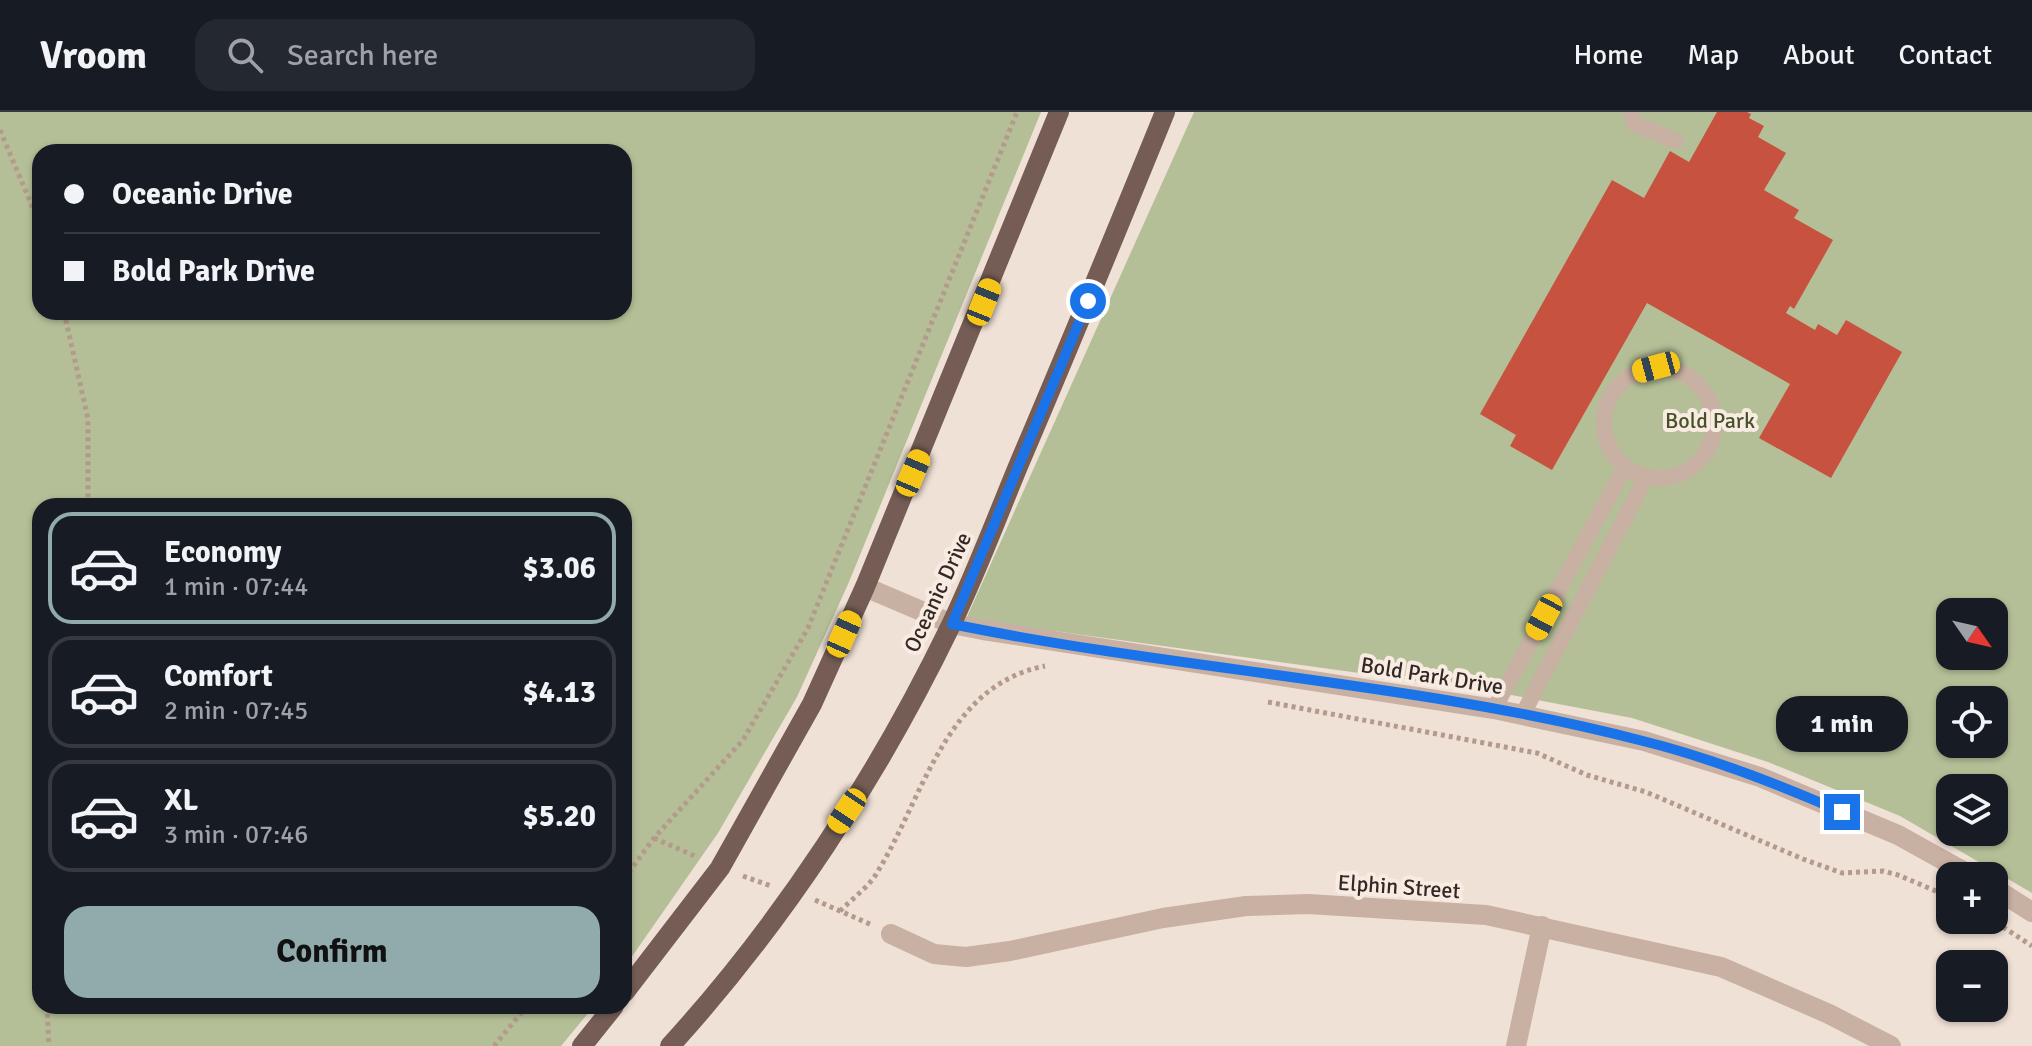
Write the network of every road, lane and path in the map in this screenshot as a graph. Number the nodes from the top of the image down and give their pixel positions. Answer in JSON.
{"nodes":[{"id":1,"x":1017,"y":112,"type":"edge"},
{"id":2,"x":1059,"y":112,"type":"edge"},
{"id":3,"x":1165,"y":112,"type":"edge"},
{"id":4,"x":1631,"y":112,"type":"edge"},
{"id":5,"x":0,"y":130,"type":"edge"},
{"id":6,"x":1676,"y":141,"type":"dead end"},
{"id":7,"x":32,"y":206,"type":"edge"},
{"id":8,"x":66,"y":320,"type":"edge"},
{"id":9,"x":1625,"y":467,"type":"junction"},
{"id":10,"x":1646,"y":477,"type":"junction"},
{"id":11,"x":88,"y":498,"type":"edge"},
{"id":12,"x":865,"y":587,"type":"junction"},
{"id":13,"x":952,"y":624,"type":"junction"},
{"id":14,"x":1057,"y":667,"type":"dead end"},
{"id":15,"x":1261,"y":700,"type":"dead end"},
{"id":16,"x":1494,"y":709,"type":"junction"},
{"id":17,"x":1523,"y":714,"type":"junction"},
{"id":18,"x":1947,"y":862,"type":"edge"},
{"id":19,"x":632,"y":868,"type":"edge"},
{"id":20,"x":1936,"y":891,"type":"edge"},
{"id":21,"x":2008,"y":897,"type":"edge"},
{"id":22,"x":840,"y":911,"type":"dead end"},
{"id":23,"x":2032,"y":912,"type":"edge"},
{"id":24,"x":1542,"y":926,"type":"junction"},
{"id":25,"x":2008,"y":930,"type":"edge"},
{"id":26,"x":891,"y":934,"type":"dead end"},
{"id":27,"x":2032,"y":946,"type":"edge"},
{"id":28,"x":632,"y":983,"type":"edge"},
{"id":29,"x":47,"y":1014,"type":"edge"},
{"id":30,"x":520,"y":1014,"type":"edge"},
{"id":31,"x":608,"y":1014,"type":"edge"},
{"id":32,"x":49,"y":1046,"type":"edge"},
{"id":33,"x":494,"y":1046,"type":"edge"},
{"id":34,"x":582,"y":1046,"type":"edge"},
{"id":35,"x":670,"y":1046,"type":"edge"},
{"id":36,"x":1516,"y":1046,"type":"edge"},
{"id":37,"x":1891,"y":1046,"type":"edge"}],
"edges":[{"from":1,"to":19,"type":"path"},
{"from":2,"to":12,"type":"main road"},
{"from":3,"to":13,"type":"main road","name":"Oceanic Drive"},
{"from":4,"to":6,"type":"lane"},
{"from":5,"to":7,"type":"path"},
{"from":8,"to":11,"type":"path"},
{"from":9,"to":10,"type":"lane"},
{"from":9,"to":10,"type":"lane"},
{"from":9,"to":16,"type":"lane"},
{"from":10,"to":17,"type":"lane"},
{"from":12,"to":13,"type":"street","name":"Bold Park Drive"},
{"from":12,"to":28,"type":"main road"},
{"from":13,"to":16,"type":"street","name":"Bold Park Drive"},
{"from":13,"to":35,"type":"main road","name":"Oceanic Drive"},
{"from":14,"to":22,"type":"path"},
{"from":15,"to":20,"type":"path"},
{"from":16,"to":17,"type":"street","name":"Bold Park Drive"},
{"from":17,"to":18,"type":"street","name":"Bold Park Drive"},
{"from":21,"to":23,"type":"street"},
{"from":24,"to":26,"type":"street","name":"Elphin Street"},
{"from":24,"to":36,"type":"street"},
{"from":24,"to":37,"type":"street","name":"Elphin Street"},
{"from":25,"to":27,"type":"path"},
{"from":29,"to":32,"type":"path"},
{"from":30,"to":33,"type":"path"},
{"from":31,"to":34,"type":"main road"}]}
